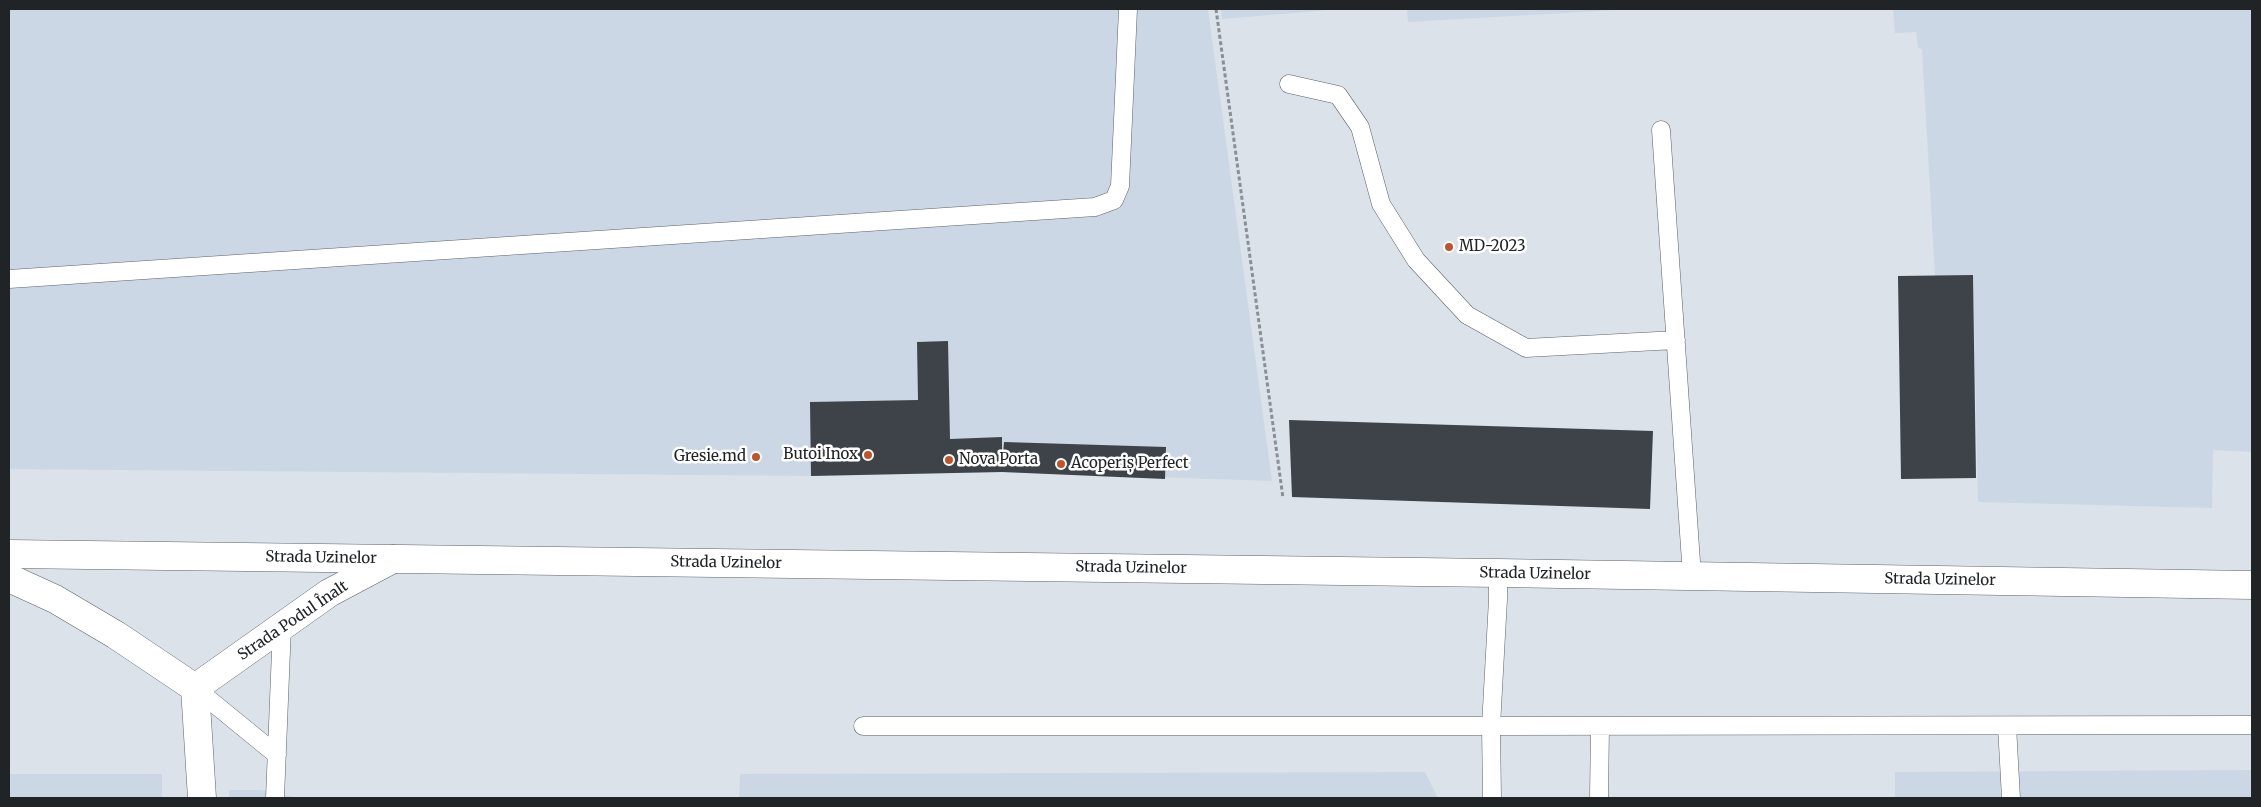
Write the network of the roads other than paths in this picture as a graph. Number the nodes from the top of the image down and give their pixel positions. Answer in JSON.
{"nodes":[{"id":1,"x":1128,"y":9,"type":"edge"},
{"id":2,"x":1289,"y":84,"type":"dead end"},
{"id":3,"x":1661,"y":130,"type":"dead end"},
{"id":4,"x":9,"y":279,"type":"edge"},
{"id":5,"x":1676,"y":340,"type":"junction"},
{"id":6,"x":9,"y":554,"type":"edge"},
{"id":7,"x":393,"y":559,"type":"junction"},
{"id":8,"x":1498,"y":573,"type":"junction"},
{"id":9,"x":1692,"y":576,"type":"junction"},
{"id":10,"x":9,"y":578,"type":"edge"},
{"id":11,"x":2252,"y":585,"type":"edge"},
{"id":12,"x":282,"y":626,"type":"junction"},
{"id":13,"x":195,"y":688,"type":"junction"},
{"id":14,"x":864,"y":726,"type":"dead end"},
{"id":15,"x":1491,"y":726,"type":"junction"},
{"id":16,"x":1600,"y":726,"type":"junction"},
{"id":17,"x":2008,"y":726,"type":"junction"},
{"id":18,"x":2252,"y":726,"type":"edge"},
{"id":19,"x":277,"y":755,"type":"junction"},
{"id":20,"x":202,"y":798,"type":"edge"},
{"id":21,"x":275,"y":798,"type":"edge"},
{"id":22,"x":1492,"y":798,"type":"edge"},
{"id":23,"x":1600,"y":798,"type":"edge"},
{"id":24,"x":2011,"y":798,"type":"edge"}],
"edges":[{"from":1,"to":4,"type":"lane"},
{"from":2,"to":5,"type":"lane"},
{"from":3,"to":5,"type":"lane"},
{"from":5,"to":9,"type":"lane"},
{"from":6,"to":7,"type":"main road","name":"Strada Uzinelor"},
{"from":7,"to":8,"type":"main road","name":"Strada Uzinelor"},
{"from":7,"to":12,"type":"main road","name":"Strada Podul Înalt"},
{"from":8,"to":9,"type":"main road","name":"Strada Uzinelor"},
{"from":8,"to":15,"type":"lane"},
{"from":9,"to":11,"type":"main road","name":"Strada Uzinelor"},
{"from":10,"to":13,"type":"main road"},
{"from":12,"to":13,"type":"main road","name":"Strada Podul Înalt"},
{"from":12,"to":19,"type":"lane"},
{"from":13,"to":19,"type":"lane"},
{"from":13,"to":20,"type":"main road"},
{"from":14,"to":15,"type":"lane"},
{"from":15,"to":16,"type":"lane"},
{"from":15,"to":22,"type":"lane"},
{"from":16,"to":17,"type":"lane"},
{"from":16,"to":23,"type":"lane"},
{"from":17,"to":18,"type":"lane"},
{"from":17,"to":24,"type":"lane"},
{"from":19,"to":21,"type":"lane"}]}
